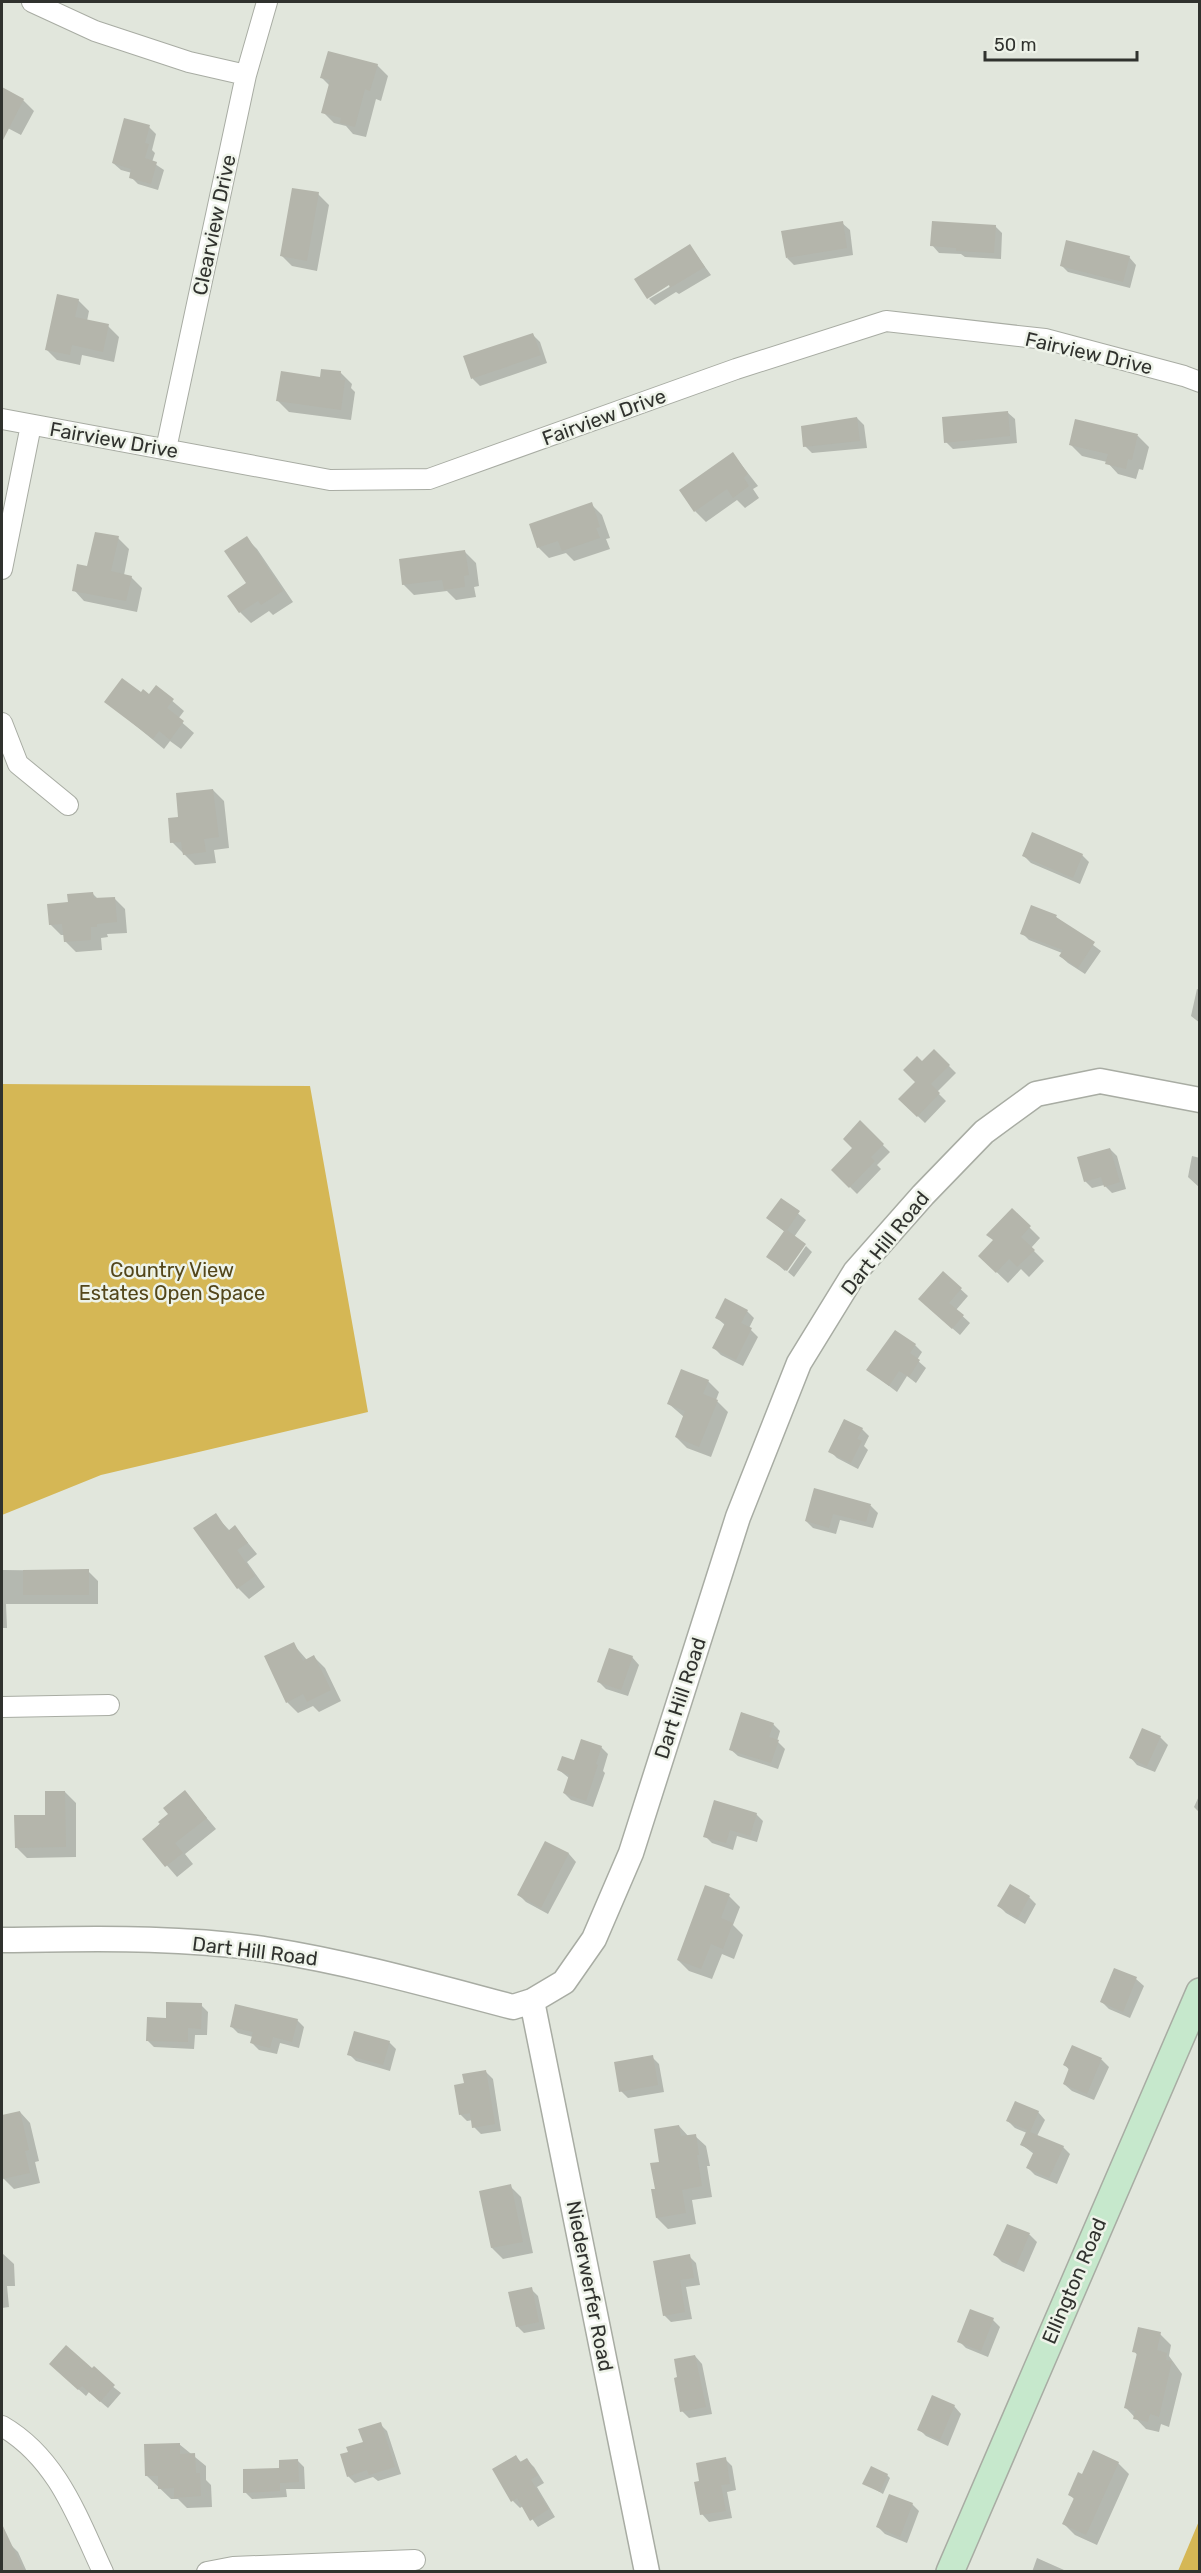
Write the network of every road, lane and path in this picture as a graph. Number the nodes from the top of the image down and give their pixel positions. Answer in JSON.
{"nodes":[{"id":1,"x":32,"y":2,"type":"edge"},
{"id":2,"x":267,"y":2,"type":"edge"},
{"id":3,"x":246,"y":75,"type":"junction"},
{"id":4,"x":1200,"y":382,"type":"edge"},
{"id":5,"x":2,"y":418,"type":"edge"},
{"id":6,"x":31,"y":425,"type":"junction"},
{"id":7,"x":166,"y":449,"type":"junction"},
{"id":8,"x":2,"y":569,"type":"edge"},
{"id":9,"x":2,"y":723,"type":"edge"},
{"id":10,"x":68,"y":805,"type":"dead end"},
{"id":11,"x":1200,"y":1100,"type":"edge"},
{"id":12,"x":109,"y":1705,"type":"dead end"},
{"id":13,"x":2,"y":1707,"type":"edge"},
{"id":14,"x":2,"y":1940,"type":"edge"},
{"id":15,"x":1200,"y":1992,"type":"edge"},
{"id":16,"x":532,"y":2001,"type":"junction"},
{"id":17,"x":2,"y":2426,"type":"edge"},
{"id":18,"x":415,"y":2560,"type":"dead end"},
{"id":19,"x":103,"y":2571,"type":"edge"},
{"id":20,"x":207,"y":2571,"type":"edge"},
{"id":21,"x":647,"y":2571,"type":"edge"},
{"id":22,"x":950,"y":2571,"type":"edge"}],
"edges":[{"from":1,"to":3,"type":"street"},
{"from":2,"to":3,"type":"street","name":"Clearview Drive"},
{"from":3,"to":7,"type":"street","name":"Clearview Drive"},
{"from":4,"to":7,"type":"street","name":"Fairview Drive"},
{"from":5,"to":6,"type":"street","name":"Fairview Drive"},
{"from":6,"to":7,"type":"street","name":"Fairview Drive"},
{"from":6,"to":8,"type":"street"},
{"from":9,"to":10,"type":"street"},
{"from":11,"to":16,"type":"street","name":"Dart Hill Road"},
{"from":12,"to":13,"type":"street"},
{"from":14,"to":16,"type":"street","name":"Dart Hill Road"},
{"from":15,"to":22,"type":"main road","name":"Ellington Road"},
{"from":16,"to":21,"type":"street","name":"Niederwerfer Road"},
{"from":17,"to":19,"type":"street"},
{"from":18,"to":20,"type":"street"}]}
